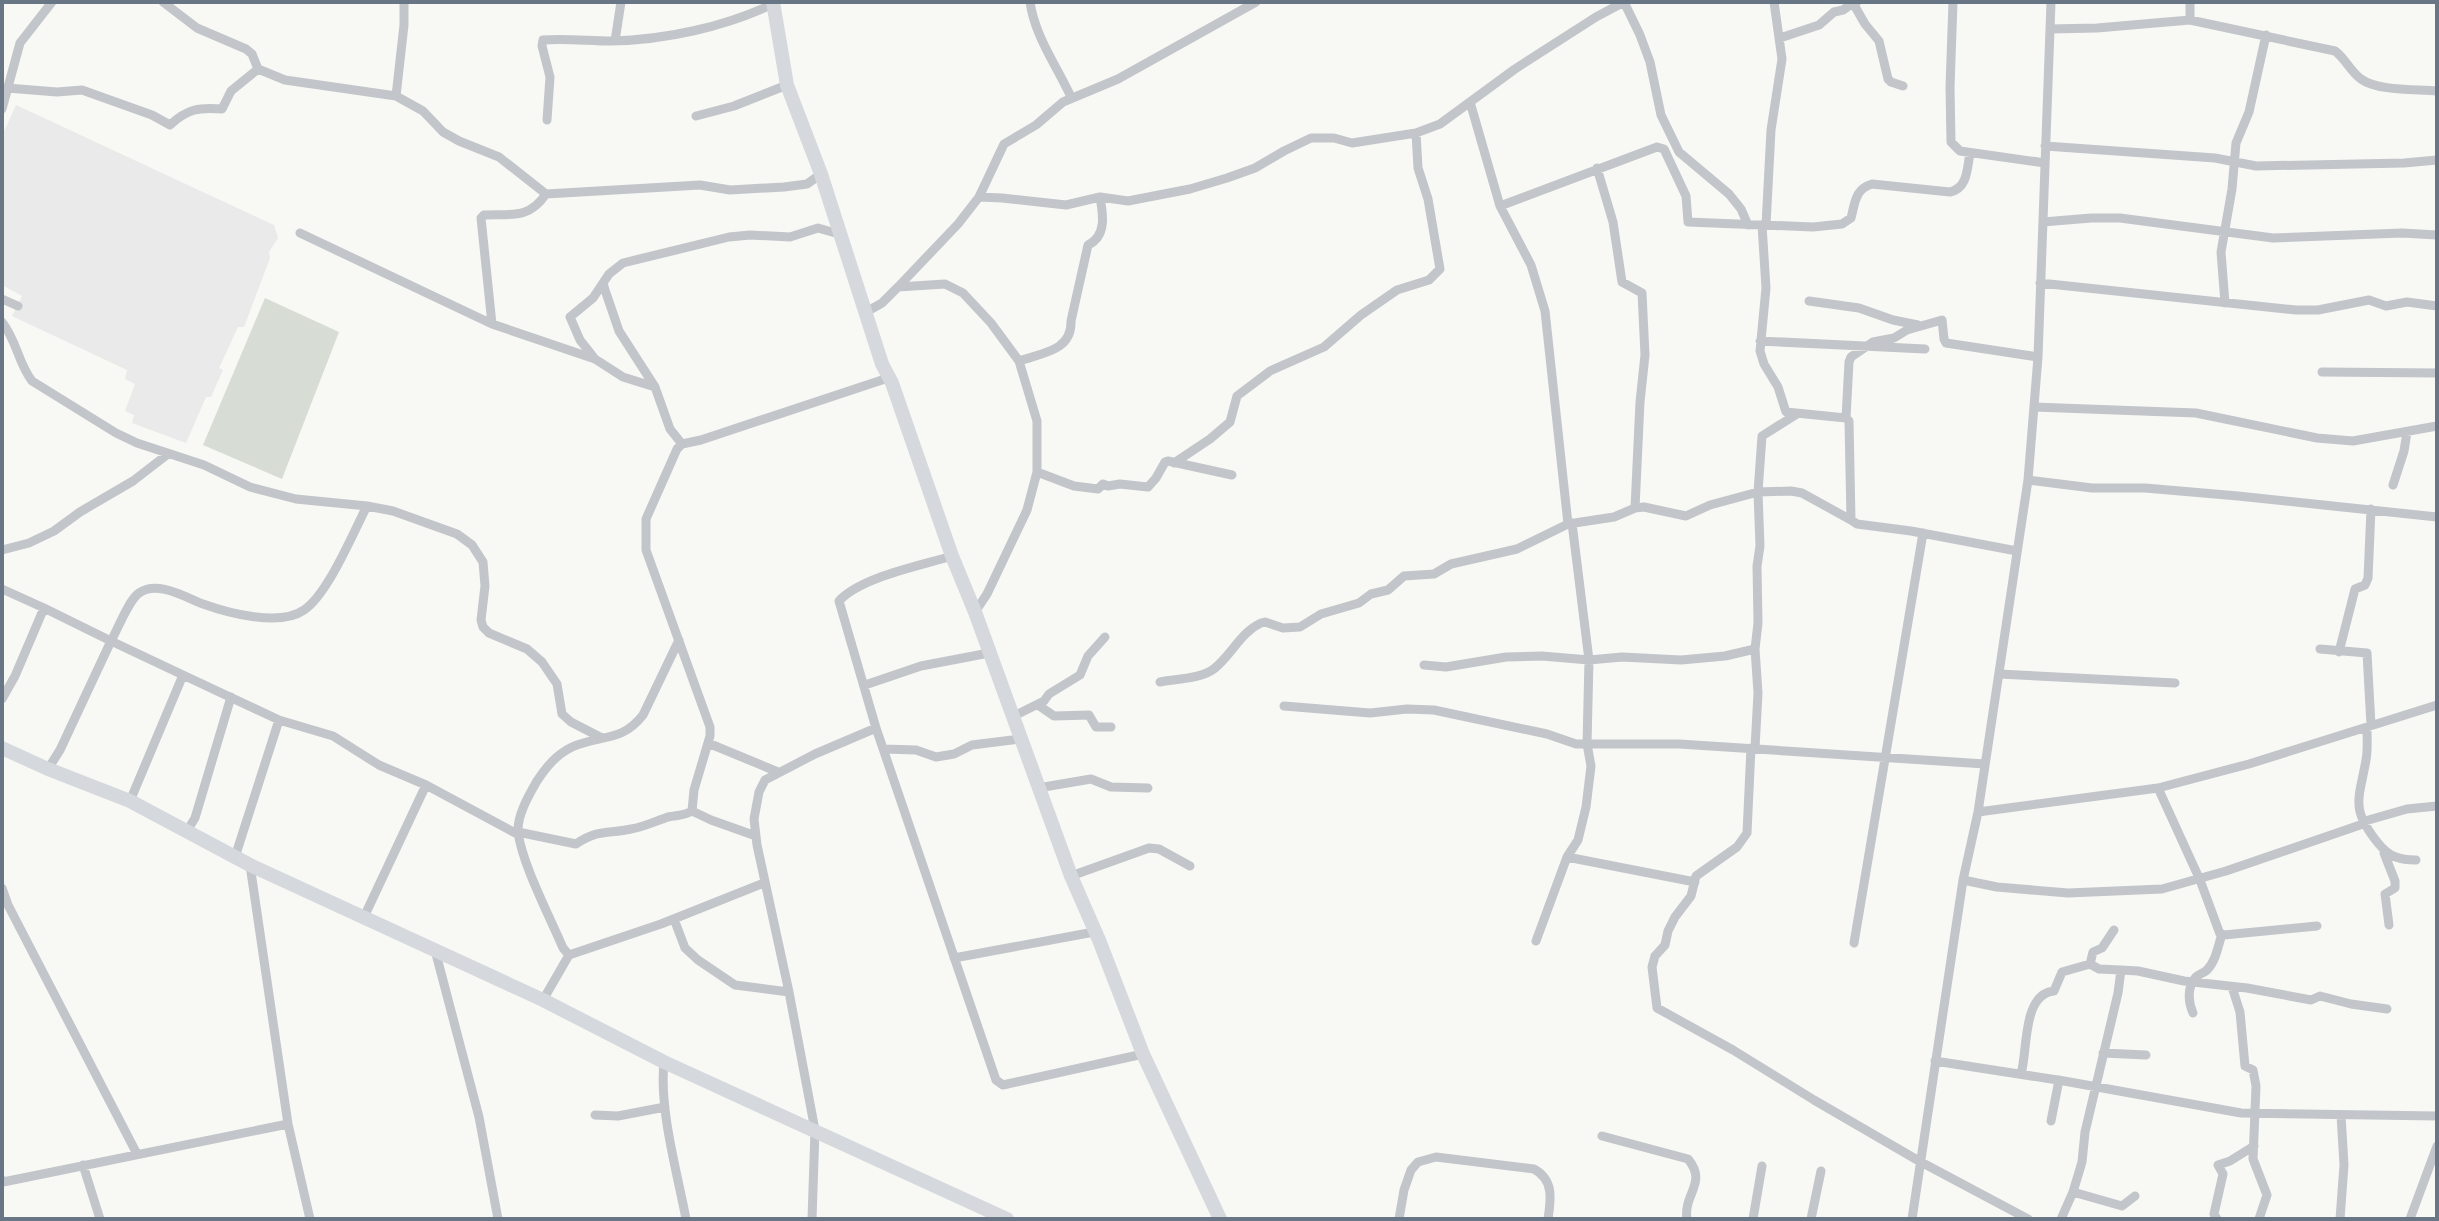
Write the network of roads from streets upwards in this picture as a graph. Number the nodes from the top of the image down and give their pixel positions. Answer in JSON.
{"nodes":[{"id":1,"x":52,"y":2,"type":"edge"},
{"id":2,"x":163,"y":2,"type":"edge"},
{"id":3,"x":404,"y":2,"type":"edge"},
{"id":4,"x":621,"y":2,"type":"edge"},
{"id":5,"x":1030,"y":2,"type":"edge"},
{"id":6,"x":1256,"y":2,"type":"edge"},
{"id":7,"x":1624,"y":2,"type":"edge"},
{"id":8,"x":1774,"y":2,"type":"edge"},
{"id":9,"x":1953,"y":2,"type":"edge"},
{"id":10,"x":2051,"y":2,"type":"edge"},
{"id":11,"x":2190,"y":2,"type":"edge"},
{"id":12,"x":773,"y":3,"type":"edge"},
{"id":13,"x":1855,"y":3,"type":"edge"},
{"id":14,"x":1607,"y":6,"type":"edge"},
{"id":15,"x":2190,"y":20,"type":"junction"},
{"id":16,"x":2050,"y":29,"type":"junction"},
{"id":17,"x":2266,"y":35,"type":"junction"},
{"id":18,"x":1780,"y":38,"type":"junction"},
{"id":19,"x":615,"y":41,"type":"junction"},
{"id":20,"x":258,"y":69,"type":"junction"},
{"id":21,"x":787,"y":85,"type":"junction"},
{"id":22,"x":1903,"y":86,"type":"dead end"},
{"id":23,"x":7,"y":88,"type":"junction"},
{"id":24,"x":2437,"y":91,"type":"edge"},
{"id":25,"x":396,"y":96,"type":"junction"},
{"id":26,"x":1071,"y":97,"type":"junction"},
{"id":27,"x":1470,"y":102,"type":"junction"},
{"id":28,"x":2,"y":109,"type":"edge"},
{"id":29,"x":696,"y":116,"type":"dead end"},
{"id":30,"x":547,"y":120,"type":"dead end"},
{"id":31,"x":1416,"y":133,"type":"junction"},
{"id":32,"x":2045,"y":146,"type":"junction"},
{"id":33,"x":1970,"y":153,"type":"junction"},
{"id":34,"x":2437,"y":160,"type":"edge"},
{"id":35,"x":2235,"y":162,"type":"junction"},
{"id":36,"x":2045,"y":163,"type":"junction"},
{"id":37,"x":1597,"y":168,"type":"junction"},
{"id":38,"x":821,"y":174,"type":"junction"},
{"id":39,"x":546,"y":194,"type":"junction"},
{"id":40,"x":979,"y":197,"type":"junction"},
{"id":41,"x":1100,"y":197,"type":"junction"},
{"id":42,"x":1500,"y":206,"type":"junction"},
{"id":43,"x":2043,"y":222,"type":"junction"},
{"id":44,"x":1748,"y":225,"type":"junction"},
{"id":45,"x":1764,"y":225,"type":"junction"},
{"id":46,"x":2224,"y":232,"type":"junction"},
{"id":47,"x":300,"y":233,"type":"dead end"},
{"id":48,"x":839,"y":234,"type":"junction"},
{"id":49,"x":2437,"y":235,"type":"edge"},
{"id":50,"x":603,"y":283,"type":"junction"},
{"id":51,"x":2040,"y":283,"type":"junction"},
{"id":52,"x":898,"y":287,"type":"junction"},
{"id":53,"x":2,"y":299,"type":"edge"},
{"id":54,"x":1809,"y":301,"type":"dead end"},
{"id":55,"x":2225,"y":303,"type":"junction"},
{"id":56,"x":18,"y":306,"type":"dead end"},
{"id":57,"x":2437,"y":306,"type":"edge"},
{"id":58,"x":866,"y":312,"type":"junction"},
{"id":59,"x":2,"y":322,"type":"edge"},
{"id":60,"x":492,"y":324,"type":"junction"},
{"id":61,"x":1921,"y":325,"type":"junction"},
{"id":62,"x":1760,"y":341,"type":"junction"},
{"id":63,"x":1866,"y":346,"type":"junction"},
{"id":64,"x":1925,"y":349,"type":"dead end"},
{"id":65,"x":2038,"y":357,"type":"junction"},
{"id":66,"x":595,"y":359,"type":"junction"},
{"id":67,"x":1019,"y":361,"type":"junction"},
{"id":68,"x":2322,"y":372,"type":"dead end"},
{"id":69,"x":2437,"y":373,"type":"edge"},
{"id":70,"x":888,"y":378,"type":"junction"},
{"id":71,"x":655,"y":387,"type":"junction"},
{"id":72,"x":2034,"y":407,"type":"junction"},
{"id":73,"x":1797,"y":414,"type":"junction"},
{"id":74,"x":1846,"y":418,"type":"junction"},
{"id":75,"x":2437,"y":426,"type":"edge"},
{"id":76,"x":2407,"y":432,"type":"junction"},
{"id":77,"x":682,"y":444,"type":"junction"},
{"id":78,"x":168,"y":454,"type":"junction"},
{"id":79,"x":1174,"y":463,"type":"junction"},
{"id":80,"x":1037,"y":472,"type":"junction"},
{"id":81,"x":1232,"y":475,"type":"dead end"},
{"id":82,"x":2028,"y":480,"type":"junction"},
{"id":83,"x":2393,"y":485,"type":"dead end"},
{"id":84,"x":1758,"y":492,"type":"junction"},
{"id":85,"x":367,"y":506,"type":"junction"},
{"id":86,"x":1635,"y":508,"type":"junction"},
{"id":87,"x":2371,"y":509,"type":"junction"},
{"id":88,"x":2437,"y":517,"type":"edge"},
{"id":89,"x":1851,"y":520,"type":"junction"},
{"id":90,"x":1570,"y":523,"type":"junction"},
{"id":91,"x":1923,"y":533,"type":"junction"},
{"id":92,"x":2,"y":550,"type":"edge"},
{"id":93,"x":2017,"y":551,"type":"junction"},
{"id":94,"x":952,"y":556,"type":"junction"},
{"id":95,"x":2,"y":589,"type":"edge"},
{"id":96,"x":44,"y":608,"type":"junction"},
{"id":97,"x":975,"y":612,"type":"junction"},
{"id":98,"x":1105,"y":637,"type":"dead end"},
{"id":99,"x":679,"y":640,"type":"junction"},
{"id":100,"x":111,"y":641,"type":"junction"},
{"id":101,"x":1755,"y":649,"type":"junction"},
{"id":102,"x":2320,"y":649,"type":"dead end"},
{"id":103,"x":2339,"y":652,"type":"junction"},
{"id":104,"x":989,"y":653,"type":"junction"},
{"id":105,"x":1589,"y":660,"type":"junction"},
{"id":106,"x":1424,"y":665,"type":"dead end"},
{"id":107,"x":1999,"y":674,"type":"junction"},
{"id":108,"x":183,"y":675,"type":"junction"},
{"id":109,"x":1160,"y":682,"type":"dead end"},
{"id":110,"x":2175,"y":683,"type":"dead end"},
{"id":111,"x":865,"y":685,"type":"junction"},
{"id":112,"x":231,"y":697,"type":"junction"},
{"id":113,"x":2,"y":699,"type":"edge"},
{"id":114,"x":1038,"y":705,"type":"junction"},
{"id":115,"x":2437,"y":705,"type":"edge"},
{"id":116,"x":1284,"y":706,"type":"dead end"},
{"id":117,"x":1012,"y":717,"type":"junction"},
{"id":118,"x":279,"y":720,"type":"junction"},
{"id":119,"x":1111,"y":727,"type":"dead end"},
{"id":120,"x":2369,"y":727,"type":"junction"},
{"id":121,"x":876,"y":728,"type":"junction"},
{"id":122,"x":602,"y":738,"type":"junction"},
{"id":123,"x":1020,"y":739,"type":"junction"},
{"id":124,"x":708,"y":743,"type":"junction"},
{"id":125,"x":1587,"y":744,"type":"junction"},
{"id":126,"x":2,"y":748,"type":"edge"},
{"id":127,"x":1753,"y":748,"type":"junction"},
{"id":128,"x":884,"y":749,"type":"junction"},
{"id":129,"x":1885,"y":756,"type":"junction"},
{"id":130,"x":1985,"y":764,"type":"junction"},
{"id":131,"x":48,"y":769,"type":"junction"},
{"id":132,"x":778,"y":772,"type":"junction"},
{"id":133,"x":426,"y":785,"type":"junction"},
{"id":134,"x":1038,"y":788,"type":"junction"},
{"id":135,"x":1148,"y":788,"type":"dead end"},
{"id":136,"x":2158,"y":788,"type":"junction"},
{"id":137,"x":130,"y":801,"type":"junction"},
{"id":138,"x":2437,"y":806,"type":"edge"},
{"id":139,"x":692,"y":811,"type":"junction"},
{"id":140,"x":1978,"y":812,"type":"junction"},
{"id":141,"x":2363,"y":824,"type":"junction"},
{"id":142,"x":187,"y":831,"type":"junction"},
{"id":143,"x":519,"y":834,"type":"junction"},
{"id":144,"x":756,"y":836,"type":"junction"},
{"id":145,"x":2383,"y":850,"type":"junction"},
{"id":146,"x":235,"y":857,"type":"junction"},
{"id":147,"x":1567,"y":857,"type":"junction"},
{"id":148,"x":2416,"y":860,"type":"dead end"},
{"id":149,"x":250,"y":865,"type":"junction"},
{"id":150,"x":1190,"y":866,"type":"dead end"},
{"id":151,"x":1071,"y":876,"type":"junction"},
{"id":152,"x":1963,"y":880,"type":"junction"},
{"id":153,"x":2200,"y":880,"type":"junction"},
{"id":154,"x":1695,"y":882,"type":"junction"},
{"id":155,"x":764,"y":883,"type":"junction"},
{"id":156,"x":2,"y":888,"type":"edge"},
{"id":157,"x":364,"y":917,"type":"junction"},
{"id":158,"x":674,"y":919,"type":"junction"},
{"id":159,"x":2389,"y":925,"type":"dead end"},
{"id":160,"x":2317,"y":926,"type":"dead end"},
{"id":161,"x":2114,"y":930,"type":"dead end"},
{"id":162,"x":1094,"y":932,"type":"junction"},
{"id":163,"x":2222,"y":934,"type":"junction"},
{"id":164,"x":1536,"y":941,"type":"dead end"},
{"id":165,"x":1854,"y":943,"type":"dead end"},
{"id":166,"x":435,"y":950,"type":"junction"},
{"id":167,"x":569,"y":955,"type":"junction"},
{"id":168,"x":954,"y":958,"type":"junction"},
{"id":169,"x":2090,"y":964,"type":"junction"},
{"id":170,"x":2121,"y":970,"type":"junction"},
{"id":171,"x":2193,"y":982,"type":"junction"},
{"id":172,"x":2232,"y":987,"type":"junction"},
{"id":173,"x":789,"y":992,"type":"junction"},
{"id":174,"x":543,"y":1000,"type":"junction"},
{"id":175,"x":2387,"y":1009,"type":"dead end"},
{"id":176,"x":2193,"y":1013,"type":"dead end"},
{"id":177,"x":2103,"y":1053,"type":"junction"},
{"id":178,"x":1143,"y":1054,"type":"junction"},
{"id":179,"x":2146,"y":1055,"type":"dead end"},
{"id":180,"x":1935,"y":1061,"type":"junction"},
{"id":181,"x":664,"y":1062,"type":"junction"},
{"id":182,"x":2021,"y":1074,"type":"junction"},
{"id":183,"x":2059,"y":1080,"type":"junction"},
{"id":184,"x":2096,"y":1086,"type":"junction"},
{"id":185,"x":665,"y":1107,"type":"junction"},
{"id":186,"x":2254,"y":1113,"type":"junction"},
{"id":187,"x":595,"y":1115,"type":"dead end"},
{"id":188,"x":2341,"y":1115,"type":"junction"},
{"id":189,"x":2437,"y":1116,"type":"edge"},
{"id":190,"x":2051,"y":1121,"type":"dead end"},
{"id":191,"x":288,"y":1124,"type":"junction"},
{"id":192,"x":815,"y":1130,"type":"junction"},
{"id":193,"x":1602,"y":1136,"type":"dead end"},
{"id":194,"x":2254,"y":1146,"type":"junction"},
{"id":195,"x":2437,"y":1146,"type":"edge"},
{"id":196,"x":137,"y":1154,"type":"junction"},
{"id":197,"x":1919,"y":1161,"type":"junction"},
{"id":198,"x":83,"y":1165,"type":"junction"},
{"id":199,"x":1762,"y":1166,"type":"dead end"},
{"id":200,"x":1821,"y":1171,"type":"dead end"},
{"id":201,"x":2,"y":1181,"type":"edge"},
{"id":202,"x":2073,"y":1192,"type":"junction"},
{"id":203,"x":2135,"y":1196,"type":"dead end"},
{"id":204,"x":100,"y":1219,"type":"edge"},
{"id":205,"x":310,"y":1219,"type":"edge"},
{"id":206,"x":498,"y":1219,"type":"edge"},
{"id":207,"x":686,"y":1219,"type":"edge"},
{"id":208,"x":812,"y":1219,"type":"edge"},
{"id":209,"x":1007,"y":1219,"type":"edge"},
{"id":210,"x":1220,"y":1219,"type":"edge"},
{"id":211,"x":1399,"y":1219,"type":"edge"},
{"id":212,"x":1548,"y":1219,"type":"edge"},
{"id":213,"x":1687,"y":1219,"type":"edge"},
{"id":214,"x":1753,"y":1219,"type":"edge"},
{"id":215,"x":1811,"y":1219,"type":"edge"},
{"id":216,"x":1912,"y":1219,"type":"edge"},
{"id":217,"x":2028,"y":1219,"type":"edge"},
{"id":218,"x":2061,"y":1219,"type":"edge"},
{"id":219,"x":2217,"y":1219,"type":"edge"},
{"id":220,"x":2259,"y":1219,"type":"edge"},
{"id":221,"x":2340,"y":1219,"type":"edge"},
{"id":222,"x":2410,"y":1219,"type":"edge"}],
"edges":[{"from":1,"to":23,"type":"street"},
{"from":2,"to":20,"type":"street"},
{"from":3,"to":25,"type":"street"},
{"from":4,"to":19,"type":"street"},
{"from":5,"to":26,"type":"street"},
{"from":6,"to":26,"type":"street"},
{"from":7,"to":14,"type":"street"},
{"from":7,"to":44,"type":"street"},
{"from":8,"to":18,"type":"street"},
{"from":9,"to":33,"type":"street"},
{"from":10,"to":16,"type":"street"},
{"from":11,"to":15,"type":"street"},
{"from":12,"to":19,"type":"street"},
{"from":12,"to":21,"type":"street"},
{"from":13,"to":18,"type":"street"},
{"from":13,"to":22,"type":"street"},
{"from":14,"to":27,"type":"street"},
{"from":15,"to":16,"type":"street"},
{"from":15,"to":17,"type":"street"},
{"from":16,"to":32,"type":"street"},
{"from":17,"to":24,"type":"street"},
{"from":17,"to":35,"type":"street"},
{"from":18,"to":45,"type":"street"},
{"from":19,"to":30,"type":"street"},
{"from":20,"to":23,"type":"street"},
{"from":20,"to":25,"type":"street"},
{"from":21,"to":29,"type":"street"},
{"from":21,"to":38,"type":"street"},
{"from":23,"to":28,"type":"street"},
{"from":25,"to":39,"type":"street"},
{"from":26,"to":40,"type":"street"},
{"from":27,"to":31,"type":"street"},
{"from":27,"to":42,"type":"street"},
{"from":31,"to":41,"type":"street"},
{"from":31,"to":79,"type":"street"},
{"from":32,"to":35,"type":"street"},
{"from":32,"to":36,"type":"street"},
{"from":33,"to":36,"type":"street"},
{"from":33,"to":45,"type":"street"},
{"from":34,"to":35,"type":"street"},
{"from":35,"to":46,"type":"street"},
{"from":36,"to":43,"type":"street"},
{"from":37,"to":42,"type":"street"},
{"from":37,"to":44,"type":"street"},
{"from":37,"to":86,"type":"street"},
{"from":38,"to":39,"type":"street"},
{"from":38,"to":48,"type":"street"},
{"from":39,"to":60,"type":"street"},
{"from":40,"to":41,"type":"street"},
{"from":40,"to":52,"type":"street"},
{"from":41,"to":67,"type":"street"},
{"from":42,"to":90,"type":"street"},
{"from":43,"to":46,"type":"street"},
{"from":43,"to":51,"type":"street"},
{"from":44,"to":45,"type":"street"},
{"from":45,"to":62,"type":"street"},
{"from":46,"to":49,"type":"street"},
{"from":46,"to":55,"type":"street"},
{"from":47,"to":60,"type":"street"},
{"from":48,"to":50,"type":"street"},
{"from":48,"to":58,"type":"street"},
{"from":50,"to":66,"type":"street"},
{"from":50,"to":71,"type":"street"},
{"from":51,"to":55,"type":"street"},
{"from":51,"to":65,"type":"street"},
{"from":52,"to":58,"type":"street"},
{"from":52,"to":67,"type":"street"},
{"from":53,"to":56,"type":"street"},
{"from":54,"to":61,"type":"street"},
{"from":55,"to":57,"type":"street"},
{"from":58,"to":70,"type":"street"},
{"from":59,"to":78,"type":"street"},
{"from":60,"to":66,"type":"street"},
{"from":61,"to":63,"type":"street"},
{"from":61,"to":65,"type":"street"},
{"from":62,"to":63,"type":"street"},
{"from":62,"to":73,"type":"street"},
{"from":63,"to":64,"type":"street"},
{"from":63,"to":74,"type":"street"},
{"from":65,"to":72,"type":"street"},
{"from":66,"to":71,"type":"street"},
{"from":67,"to":80,"type":"street"},
{"from":68,"to":69,"type":"street"},
{"from":70,"to":77,"type":"street"},
{"from":70,"to":94,"type":"street"},
{"from":71,"to":77,"type":"street"},
{"from":72,"to":76,"type":"street"},
{"from":72,"to":82,"type":"street"},
{"from":73,"to":74,"type":"street"},
{"from":73,"to":84,"type":"street"},
{"from":74,"to":89,"type":"street"},
{"from":75,"to":76,"type":"street"},
{"from":76,"to":83,"type":"street"},
{"from":77,"to":99,"type":"street"},
{"from":78,"to":85,"type":"street"},
{"from":78,"to":92,"type":"street"},
{"from":79,"to":80,"type":"street"},
{"from":79,"to":81,"type":"street"},
{"from":80,"to":97,"type":"street"},
{"from":82,"to":87,"type":"street"},
{"from":82,"to":93,"type":"street"},
{"from":84,"to":86,"type":"street"},
{"from":84,"to":89,"type":"street"},
{"from":84,"to":101,"type":"street"},
{"from":85,"to":100,"type":"street"},
{"from":85,"to":122,"type":"street"},
{"from":86,"to":90,"type":"street"},
{"from":87,"to":88,"type":"street"},
{"from":87,"to":103,"type":"street"},
{"from":89,"to":91,"type":"street"},
{"from":90,"to":105,"type":"street"},
{"from":90,"to":109,"type":"street"},
{"from":91,"to":93,"type":"street"},
{"from":91,"to":129,"type":"street"},
{"from":93,"to":107,"type":"street"},
{"from":94,"to":97,"type":"street"},
{"from":94,"to":111,"type":"street"},
{"from":95,"to":96,"type":"street"},
{"from":96,"to":100,"type":"street"},
{"from":96,"to":113,"type":"street"},
{"from":97,"to":104,"type":"street"},
{"from":98,"to":114,"type":"street"},
{"from":99,"to":122,"type":"street"},
{"from":99,"to":124,"type":"street"},
{"from":100,"to":108,"type":"street"},
{"from":100,"to":131,"type":"street"},
{"from":101,"to":105,"type":"street"},
{"from":101,"to":127,"type":"street"},
{"from":102,"to":103,"type":"street"},
{"from":103,"to":120,"type":"street"},
{"from":104,"to":111,"type":"street"},
{"from":104,"to":117,"type":"street"},
{"from":105,"to":106,"type":"street"},
{"from":105,"to":125,"type":"street"},
{"from":107,"to":110,"type":"street"},
{"from":107,"to":130,"type":"street"},
{"from":108,"to":112,"type":"street"},
{"from":108,"to":137,"type":"street"},
{"from":111,"to":121,"type":"street"},
{"from":112,"to":118,"type":"street"},
{"from":112,"to":142,"type":"street"},
{"from":114,"to":117,"type":"street"},
{"from":114,"to":119,"type":"street"},
{"from":115,"to":120,"type":"street"},
{"from":116,"to":125,"type":"street"},
{"from":117,"to":123,"type":"street"},
{"from":118,"to":133,"type":"street"},
{"from":118,"to":146,"type":"street"},
{"from":120,"to":136,"type":"street"},
{"from":120,"to":141,"type":"street"},
{"from":121,"to":128,"type":"street"},
{"from":121,"to":132,"type":"street"},
{"from":122,"to":143,"type":"street"},
{"from":123,"to":128,"type":"street"},
{"from":123,"to":134,"type":"street"},
{"from":124,"to":132,"type":"street"},
{"from":124,"to":139,"type":"street"},
{"from":125,"to":127,"type":"street"},
{"from":125,"to":147,"type":"street"},
{"from":126,"to":131,"type":"street"},
{"from":127,"to":129,"type":"street"},
{"from":127,"to":154,"type":"street"},
{"from":128,"to":168,"type":"street"},
{"from":129,"to":130,"type":"street"},
{"from":129,"to":165,"type":"street"},
{"from":130,"to":140,"type":"street"},
{"from":131,"to":137,"type":"street"},
{"from":132,"to":144,"type":"street"},
{"from":133,"to":143,"type":"street"},
{"from":133,"to":157,"type":"street"},
{"from":134,"to":135,"type":"street"},
{"from":134,"to":151,"type":"street"},
{"from":136,"to":140,"type":"street"},
{"from":136,"to":153,"type":"street"},
{"from":137,"to":142,"type":"street"},
{"from":138,"to":141,"type":"street"},
{"from":139,"to":143,"type":"street"},
{"from":139,"to":144,"type":"street"},
{"from":140,"to":152,"type":"street"},
{"from":141,"to":145,"type":"street"},
{"from":141,"to":153,"type":"street"},
{"from":142,"to":146,"type":"street"},
{"from":143,"to":167,"type":"street"},
{"from":144,"to":155,"type":"street"},
{"from":145,"to":148,"type":"street"},
{"from":145,"to":159,"type":"street"},
{"from":146,"to":149,"type":"street"},
{"from":147,"to":154,"type":"street"},
{"from":147,"to":164,"type":"street"},
{"from":149,"to":157,"type":"street"},
{"from":149,"to":191,"type":"street"},
{"from":150,"to":151,"type":"street"},
{"from":151,"to":162,"type":"street"},
{"from":152,"to":153,"type":"street"},
{"from":152,"to":180,"type":"street"},
{"from":153,"to":163,"type":"street"},
{"from":154,"to":197,"type":"street"},
{"from":155,"to":158,"type":"street"},
{"from":155,"to":173,"type":"street"},
{"from":156,"to":196,"type":"street"},
{"from":157,"to":166,"type":"street"},
{"from":158,"to":167,"type":"street"},
{"from":158,"to":173,"type":"street"},
{"from":160,"to":163,"type":"street"},
{"from":161,"to":169,"type":"street"},
{"from":162,"to":168,"type":"street"},
{"from":162,"to":178,"type":"street"},
{"from":163,"to":171,"type":"street"},
{"from":166,"to":174,"type":"street"},
{"from":166,"to":206,"type":"street"},
{"from":167,"to":174,"type":"street"},
{"from":168,"to":178,"type":"street"},
{"from":169,"to":170,"type":"street"},
{"from":169,"to":182,"type":"street"},
{"from":170,"to":171,"type":"street"},
{"from":170,"to":177,"type":"street"},
{"from":171,"to":172,"type":"street"},
{"from":171,"to":176,"type":"street"},
{"from":172,"to":175,"type":"street"},
{"from":172,"to":186,"type":"street"},
{"from":173,"to":192,"type":"street"},
{"from":174,"to":181,"type":"street"},
{"from":177,"to":179,"type":"street"},
{"from":177,"to":184,"type":"street"},
{"from":178,"to":210,"type":"street"},
{"from":180,"to":182,"type":"street"},
{"from":180,"to":197,"type":"street"},
{"from":181,"to":185,"type":"street"},
{"from":181,"to":192,"type":"street"},
{"from":182,"to":183,"type":"street"},
{"from":183,"to":184,"type":"street"},
{"from":183,"to":190,"type":"street"},
{"from":184,"to":186,"type":"street"},
{"from":184,"to":202,"type":"street"},
{"from":185,"to":187,"type":"street"},
{"from":185,"to":207,"type":"street"},
{"from":186,"to":188,"type":"street"},
{"from":186,"to":194,"type":"street"},
{"from":188,"to":189,"type":"street"},
{"from":188,"to":221,"type":"street"},
{"from":191,"to":196,"type":"street"},
{"from":191,"to":205,"type":"street"},
{"from":192,"to":208,"type":"street"},
{"from":192,"to":209,"type":"street"},
{"from":193,"to":213,"type":"street"},
{"from":194,"to":219,"type":"street"},
{"from":194,"to":220,"type":"street"},
{"from":195,"to":222,"type":"street"},
{"from":196,"to":198,"type":"street"},
{"from":197,"to":216,"type":"street"},
{"from":197,"to":217,"type":"street"},
{"from":198,"to":201,"type":"street"},
{"from":198,"to":204,"type":"street"},
{"from":199,"to":214,"type":"street"},
{"from":200,"to":215,"type":"street"},
{"from":202,"to":203,"type":"street"},
{"from":202,"to":218,"type":"street"},
{"from":211,"to":212,"type":"street"}]}
